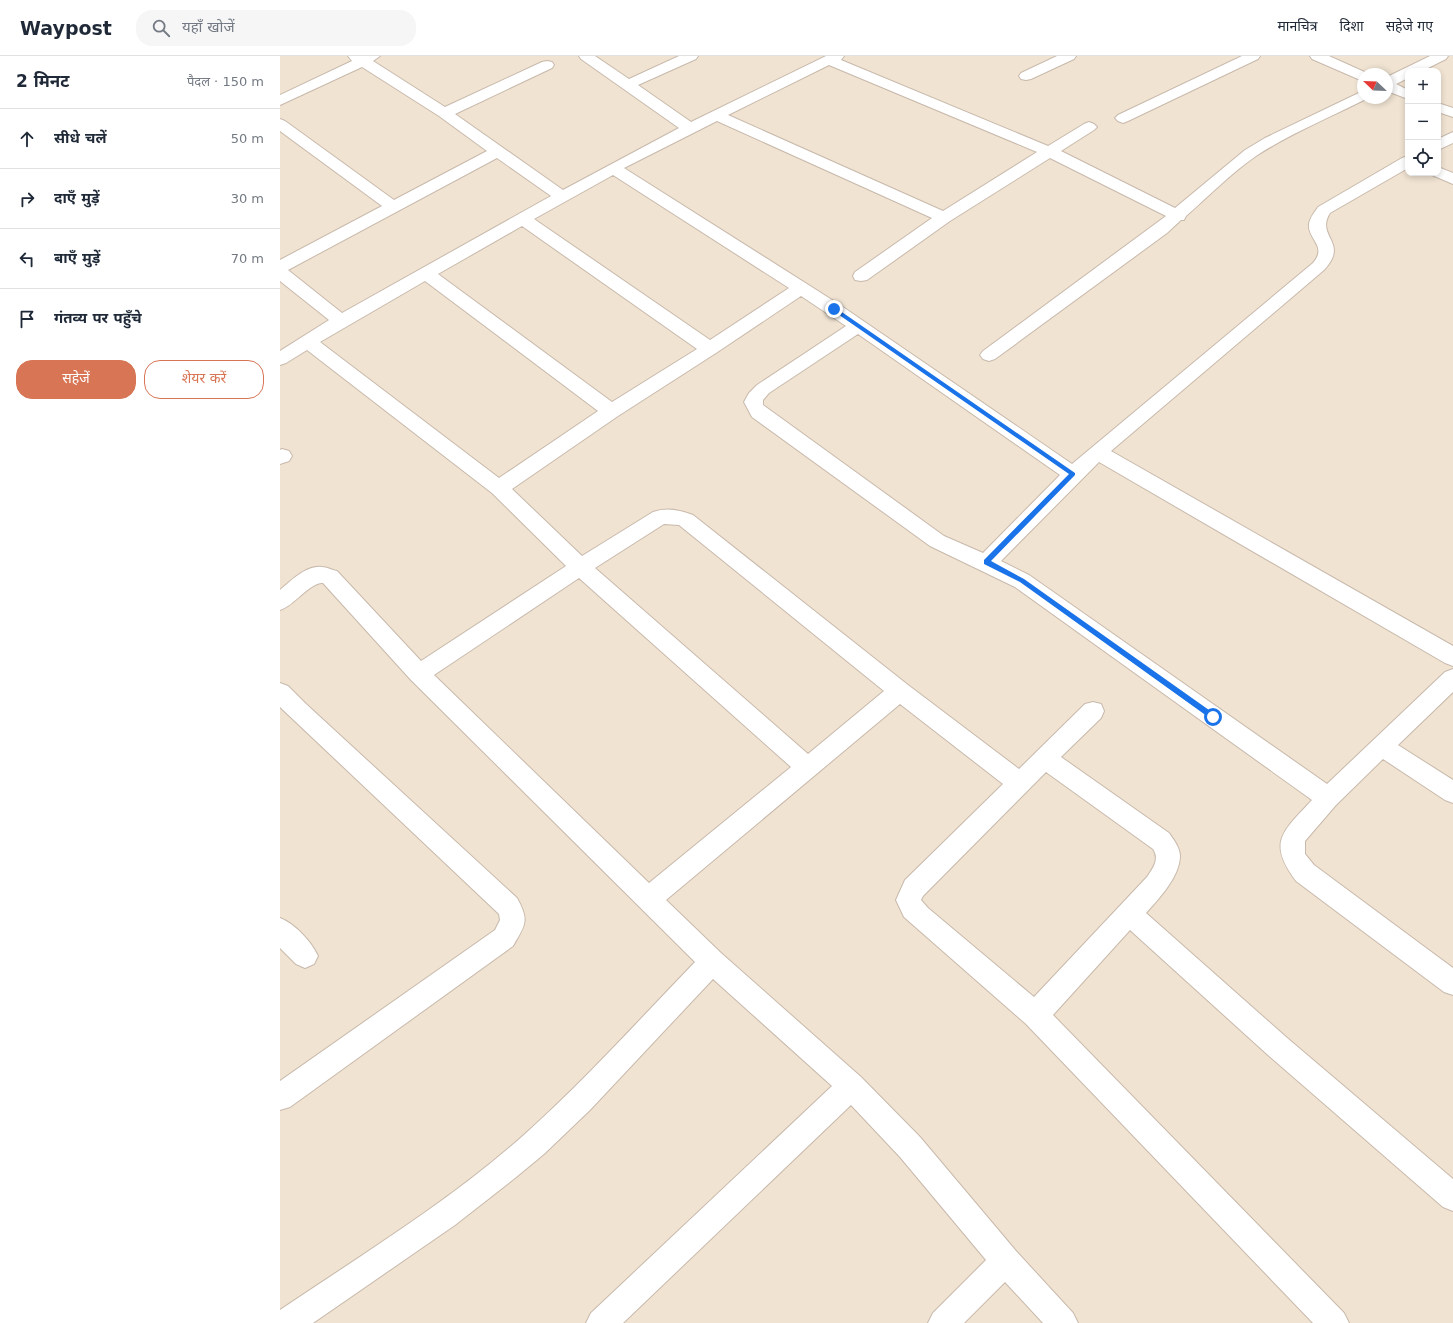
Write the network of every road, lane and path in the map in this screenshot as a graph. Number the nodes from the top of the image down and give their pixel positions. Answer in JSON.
{"nodes":[{"id":1,"x":586,"y":56,"type":"edge"},
{"id":2,"x":691,"y":56,"type":"edge"},
{"id":3,"x":1069,"y":56,"type":"edge"},
{"id":4,"x":1253,"y":56,"type":"edge"},
{"id":5,"x":1317,"y":56,"type":"edge"},
{"id":6,"x":1441,"y":56,"type":"edge"},
{"id":7,"x":834,"y":57,"type":"edge"},
{"id":8,"x":364,"y":58,"type":"edge"},
{"id":9,"x":547,"y":65,"type":"dead end"},
{"id":10,"x":1417,"y":68,"type":"edge"},
{"id":11,"x":1357,"y":73,"type":"edge"},
{"id":12,"x":1405,"y":74,"type":"edge"},
{"id":13,"x":1026,"y":76,"type":"dead end"},
{"id":14,"x":1393,"y":80,"type":"edge"},
{"id":15,"x":627,"y":85,"type":"junction"},
{"id":16,"x":1393,"y":89,"type":"edge"},
{"id":17,"x":1405,"y":94,"type":"edge"},
{"id":18,"x":1357,"y":98,"type":"edge"},
{"id":19,"x":280,"y":102,"type":"edge"},
{"id":20,"x":1441,"y":108,"type":"edge"},
{"id":21,"x":1453,"y":113,"type":"edge"},
{"id":22,"x":444,"y":114,"type":"junction"},
{"id":23,"x":716,"y":115,"type":"junction"},
{"id":24,"x":1123,"y":118,"type":"dead end"},
{"id":25,"x":280,"y":124,"type":"edge"},
{"id":26,"x":1089,"y":127,"type":"dead end"},
{"id":27,"x":690,"y":128,"type":"junction"},
{"id":28,"x":1453,"y":137,"type":"edge"},
{"id":29,"x":1441,"y":143,"type":"edge"},
{"id":30,"x":496,"y":152,"type":"junction"},
{"id":31,"x":1050,"y":152,"type":"junction"},
{"id":32,"x":1405,"y":162,"type":"edge"},
{"id":33,"x":613,"y":168,"type":"junction"},
{"id":34,"x":1441,"y":173,"type":"edge"},
{"id":35,"x":1453,"y":179,"type":"edge"},
{"id":36,"x":561,"y":196,"type":"junction"},
{"id":37,"x":393,"y":207,"type":"junction"},
{"id":38,"x":1178,"y":216,"type":"junction"},
{"id":39,"x":944,"y":217,"type":"junction"},
{"id":40,"x":522,"y":219,"type":"junction"},
{"id":41,"x":280,"y":267,"type":"edge"},
{"id":42,"x":280,"y":272,"type":"edge"},
{"id":43,"x":426,"y":273,"type":"junction"},
{"id":44,"x":861,"y":276,"type":"dead end"},
{"id":45,"x":801,"y":288,"type":"junction"},
{"id":46,"x":341,"y":321,"type":"junction"},
{"id":47,"x":858,"y":326,"type":"junction"},
{"id":48,"x":308,"y":342,"type":"junction"},
{"id":49,"x":710,"y":349,"type":"junction"},
{"id":50,"x":989,"y":355,"type":"dead end"},
{"id":51,"x":280,"y":359,"type":"edge"},
{"id":52,"x":611,"y":411,"type":"junction"},
{"id":53,"x":1097,"y":452,"type":"junction"},
{"id":54,"x":1073,"y":474,"type":"junction"},
{"id":55,"x":499,"y":488,"type":"junction"},
{"id":56,"x":987,"y":562,"type":"junction"},
{"id":57,"x":580,"y":567,"type":"junction"},
{"id":58,"x":280,"y":602,"type":"edge"},
{"id":59,"x":1453,"y":657,"type":"edge"},
{"id":60,"x":419,"y":674,"type":"junction"},
{"id":61,"x":1453,"y":678,"type":"edge"},
{"id":62,"x":900,"y":691,"type":"junction"},
{"id":63,"x":280,"y":692,"type":"edge"},
{"id":64,"x":1093,"y":711,"type":"dead end"},
{"id":65,"x":1383,"y":747,"type":"junction"},
{"id":66,"x":1044,"y":758,"type":"junction"},
{"id":67,"x":808,"y":768,"type":"junction"},
{"id":68,"x":1019,"y":783,"type":"junction"},
{"id":69,"x":1453,"y":793,"type":"edge"},
{"id":70,"x":1328,"y":798,"type":"junction"},
{"id":71,"x":648,"y":899,"type":"junction"},
{"id":72,"x":1130,"y":914,"type":"junction"},
{"id":73,"x":280,"y":930,"type":"edge"},
{"id":74,"x":305,"y":956,"type":"dead end"},
{"id":75,"x":712,"y":962,"type":"junction"},
{"id":76,"x":1453,"y":983,"type":"edge"},
{"id":77,"x":1035,"y":1015,"type":"junction"},
{"id":78,"x":852,"y":1086,"type":"junction"},
{"id":79,"x":280,"y":1097,"type":"edge"},
{"id":80,"x":1453,"y":1197,"type":"edge"},
{"id":81,"x":1006,"y":1260,"type":"junction"},
{"id":82,"x":287,"y":1323,"type":"edge"},
{"id":83,"x":601,"y":1323,"type":"edge"},
{"id":84,"x":943,"y":1323,"type":"edge"},
{"id":85,"x":1063,"y":1323,"type":"edge"},
{"id":86,"x":1334,"y":1323,"type":"edge"}],
"edges":[{"from":1,"to":15,"type":"street"},
{"from":2,"to":15,"type":"street"},
{"from":3,"to":13,"type":"street"},
{"from":4,"to":24,"type":"street"},
{"from":5,"to":11,"type":"street"},
{"from":6,"to":10,"type":"street"},
{"from":7,"to":23,"type":"street"},
{"from":7,"to":31,"type":"street"},
{"from":8,"to":19,"type":"street"},
{"from":8,"to":22,"type":"street"},
{"from":9,"to":22,"type":"street"},
{"from":12,"to":14,"type":"street"},
{"from":15,"to":27,"type":"street"},
{"from":16,"to":17,"type":"street"},
{"from":18,"to":38,"type":"street"},
{"from":20,"to":21,"type":"street"},
{"from":22,"to":30,"type":"street"},
{"from":23,"to":27,"type":"street"},
{"from":23,"to":39,"type":"street"},
{"from":25,"to":37,"type":"street"},
{"from":26,"to":31,"type":"street"},
{"from":27,"to":33,"type":"street"},
{"from":28,"to":29,"type":"street"},
{"from":30,"to":36,"type":"street"},
{"from":30,"to":37,"type":"street"},
{"from":31,"to":38,"type":"street"},
{"from":31,"to":39,"type":"street"},
{"from":32,"to":53,"type":"street"},
{"from":33,"to":36,"type":"street"},
{"from":33,"to":45,"type":"street"},
{"from":34,"to":35,"type":"street"},
{"from":36,"to":40,"type":"street"},
{"from":37,"to":41,"type":"street"},
{"from":38,"to":50,"type":"street"},
{"from":39,"to":44,"type":"street"},
{"from":40,"to":43,"type":"street"},
{"from":40,"to":49,"type":"street"},
{"from":42,"to":46,"type":"street"},
{"from":43,"to":46,"type":"street"},
{"from":43,"to":52,"type":"street"},
{"from":45,"to":47,"type":"street"},
{"from":45,"to":49,"type":"street"},
{"from":46,"to":48,"type":"street"},
{"from":47,"to":54,"type":"street"},
{"from":47,"to":56,"type":"street"},
{"from":48,"to":51,"type":"street"},
{"from":48,"to":55,"type":"street"},
{"from":49,"to":52,"type":"street"},
{"from":52,"to":55,"type":"street"},
{"from":53,"to":54,"type":"street"},
{"from":53,"to":59,"type":"street"},
{"from":54,"to":56,"type":"street"},
{"from":55,"to":57,"type":"street"},
{"from":56,"to":70,"type":"street"},
{"from":57,"to":60,"type":"street"},
{"from":57,"to":62,"type":"street"},
{"from":57,"to":67,"type":"street"},
{"from":58,"to":60,"type":"street"},
{"from":60,"to":71,"type":"street"},
{"from":61,"to":65,"type":"street"},
{"from":62,"to":67,"type":"street"},
{"from":62,"to":68,"type":"street"},
{"from":63,"to":79,"type":"street"},
{"from":64,"to":66,"type":"street"},
{"from":65,"to":69,"type":"street"},
{"from":65,"to":70,"type":"street"},
{"from":66,"to":68,"type":"street"},
{"from":66,"to":72,"type":"street"},
{"from":67,"to":71,"type":"street"},
{"from":68,"to":77,"type":"street"},
{"from":70,"to":76,"type":"street"},
{"from":71,"to":75,"type":"street"},
{"from":72,"to":77,"type":"street"},
{"from":72,"to":80,"type":"street"},
{"from":73,"to":74,"type":"street"},
{"from":75,"to":78,"type":"street"},
{"from":75,"to":82,"type":"street"},
{"from":77,"to":86,"type":"street"},
{"from":78,"to":81,"type":"street"},
{"from":78,"to":83,"type":"street"},
{"from":81,"to":84,"type":"street"},
{"from":81,"to":85,"type":"street"}]}
